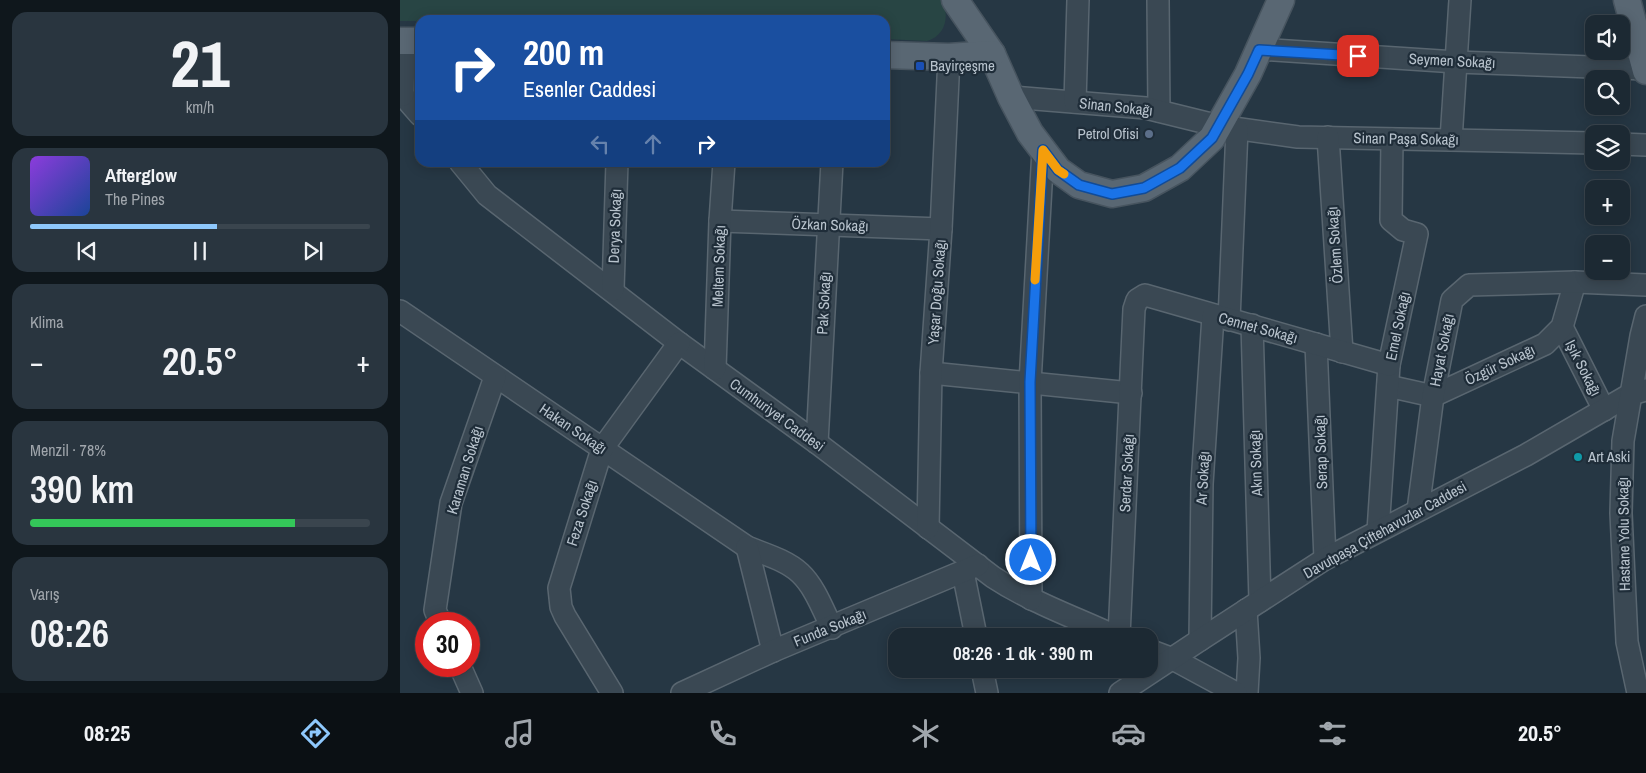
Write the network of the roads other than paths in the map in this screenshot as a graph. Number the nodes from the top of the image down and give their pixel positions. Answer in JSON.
{"nodes":[{"id":1,"x":1078,"y":0,"type":"edge"},
{"id":2,"x":1158,"y":0,"type":"edge"},
{"id":3,"x":1280,"y":0,"type":"edge"},
{"id":4,"x":1460,"y":0,"type":"edge"},
{"id":5,"x":1627,"y":0,"type":"edge"},
{"id":6,"x":959,"y":6,"type":"edge"},
{"id":7,"x":411,"y":41,"type":"edge"},
{"id":8,"x":1259,"y":50,"type":"junction"},
{"id":9,"x":992,"y":54,"type":"junction"},
{"id":10,"x":890,"y":55,"type":"edge"},
{"id":11,"x":949,"y":56,"type":"junction"},
{"id":12,"x":1456,"y":62,"type":"junction"},
{"id":13,"x":1645,"y":70,"type":"edge"},
{"id":14,"x":402,"y":94,"type":"edge"},
{"id":15,"x":1011,"y":97,"type":"junction"},
{"id":16,"x":1075,"y":102,"type":"junction"},
{"id":17,"x":415,"y":109,"type":"edge"},
{"id":18,"x":1159,"y":111,"type":"junction"},
{"id":19,"x":1228,"y":127,"type":"junction"},
{"id":20,"x":1328,"y":138,"type":"junction"},
{"id":21,"x":1392,"y":139,"type":"junction"},
{"id":22,"x":1451,"y":140,"type":"junction"},
{"id":23,"x":1585,"y":143,"type":"edge"},
{"id":24,"x":1630,"y":144,"type":"edge"},
{"id":25,"x":1646,"y":144,"type":"edge"},
{"id":26,"x":1043,"y":150,"type":"junction"},
{"id":27,"x":464,"y":167,"type":"edge"},
{"id":28,"x":616,"y":167,"type":"edge"},
{"id":29,"x":724,"y":167,"type":"edge"},
{"id":30,"x":832,"y":167,"type":"edge"},
{"id":31,"x":720,"y":221,"type":"junction"},
{"id":32,"x":828,"y":226,"type":"junction"},
{"id":33,"x":941,"y":229,"type":"junction"},
{"id":34,"x":1575,"y":282,"type":"junction"},
{"id":35,"x":1646,"y":285,"type":"edge"},
{"id":36,"x":613,"y":290,"type":"junction"},
{"id":37,"x":1134,"y":309,"type":"joint"},
{"id":38,"x":400,"y":311,"type":"edge"},
{"id":39,"x":1646,"y":316,"type":"edge"},
{"id":40,"x":1221,"y":318,"type":"junction"},
{"id":41,"x":1252,"y":325,"type":"junction"},
{"id":42,"x":1562,"y":327,"type":"junction"},
{"id":43,"x":679,"y":343,"type":"junction"},
{"id":44,"x":1316,"y":344,"type":"junction"},
{"id":45,"x":1342,"y":352,"type":"junction"},
{"id":46,"x":715,"y":370,"type":"junction"},
{"id":47,"x":931,"y":372,"type":"junction"},
{"id":48,"x":1389,"y":376,"type":"junction"},
{"id":49,"x":495,"y":377,"type":"junction"},
{"id":50,"x":1030,"y":382,"type":"junction"},
{"id":51,"x":1638,"y":392,"type":"edge"},
{"id":52,"x":1131,"y":393,"type":"junction"},
{"id":53,"x":1433,"y":396,"type":"junction"},
{"id":54,"x":1604,"y":410,"type":"junction"},
{"id":55,"x":817,"y":443,"type":"junction"},
{"id":56,"x":602,"y":449,"type":"junction"},
{"id":57,"x":1418,"y":510,"type":"junction"},
{"id":58,"x":928,"y":528,"type":"junction"},
{"id":59,"x":1378,"y":531,"type":"junction"},
{"id":60,"x":747,"y":547,"type":"junction"},
{"id":61,"x":1325,"y":559,"type":"junction"},
{"id":62,"x":971,"y":569,"type":"junction"},
{"id":63,"x":1031,"y":599,"type":"junction"},
{"id":64,"x":1253,"y":606,"type":"junction"},
{"id":65,"x":436,"y":612,"type":"edge"},
{"id":66,"x":832,"y":628,"type":"junction"},
{"id":67,"x":975,"y":628,"type":"edge"},
{"id":68,"x":1098,"y":628,"type":"edge"},
{"id":69,"x":1117,"y":628,"type":"edge"},
{"id":70,"x":1200,"y":640,"type":"junction"},
{"id":71,"x":773,"y":651,"type":"junction"},
{"id":72,"x":1158,"y":654,"type":"edge"},
{"id":73,"x":1172,"y":659,"type":"junction"},
{"id":74,"x":465,"y":677,"type":"edge"},
{"id":75,"x":984,"y":678,"type":"edge"},
{"id":76,"x":472,"y":693,"type":"edge"},
{"id":77,"x":612,"y":693,"type":"edge"},
{"id":78,"x":682,"y":693,"type":"edge"},
{"id":79,"x":987,"y":693,"type":"edge"},
{"id":80,"x":1120,"y":693,"type":"edge"},
{"id":81,"x":1236,"y":693,"type":"edge"},
{"id":82,"x":1247,"y":693,"type":"edge"},
{"id":83,"x":1638,"y":693,"type":"edge"}],
"edges":[{"from":1,"to":16,"type":"street"},
{"from":2,"to":18,"type":"street"},
{"from":3,"to":8,"type":"main road"},
{"from":4,"to":12,"type":"street"},
{"from":5,"to":13,"type":"main road"},
{"from":6,"to":9,"type":"main road"},
{"from":6,"to":11,"type":"main road"},
{"from":7,"to":14,"type":"street"},
{"from":8,"to":12,"type":"street","name":"Seymen Sokağı"},
{"from":8,"to":19,"type":"main road"},
{"from":9,"to":11,"type":"main road"},
{"from":9,"to":15,"type":"main road"},
{"from":10,"to":11,"type":"main road"},
{"from":11,"to":33,"type":"street","name":"Yaşar Doğu Sokağı"},
{"from":12,"to":13,"type":"street","name":"Seymen Sokağı"},
{"from":12,"to":22,"type":"street"},
{"from":14,"to":17,"type":"street"},
{"from":15,"to":16,"type":"street","name":"Sinan Sokağı"},
{"from":15,"to":26,"type":"main road"},
{"from":16,"to":18,"type":"street","name":"Sinan Sokağı"},
{"from":18,"to":19,"type":"street","name":"Sinan Sokağı"},
{"from":19,"to":20,"type":"street","name":"Sinan Paşa Sokağı"},
{"from":19,"to":26,"type":"main road"},
{"from":19,"to":40,"type":"street","name":"Ar Sokağı"},
{"from":20,"to":21,"type":"street","name":"Sinan Paşa Sokağı"},
{"from":20,"to":45,"type":"street","name":"Özlem Sokağı"},
{"from":21,"to":22,"type":"street","name":"Sinan Paşa Sokağı"},
{"from":21,"to":48,"type":"street","name":"Emel Sokağı"},
{"from":22,"to":23,"type":"street","name":"Sinan Paşa Sokağı"},
{"from":24,"to":25,"type":"street"},
{"from":26,"to":50,"type":"street"},
{"from":27,"to":36,"type":"street","name":"Cumhuriyet Caddesi"},
{"from":28,"to":36,"type":"street","name":"Derya Sokağı"},
{"from":29,"to":31,"type":"street","name":"Meltem Sokağı"},
{"from":30,"to":32,"type":"street","name":"Pak Sokağı"},
{"from":31,"to":32,"type":"street","name":"Özkan Sokağı"},
{"from":31,"to":46,"type":"street","name":"Meltem Sokağı"},
{"from":32,"to":33,"type":"street","name":"Özkan Sokağı"},
{"from":32,"to":55,"type":"street","name":"Pak Sokağı"},
{"from":33,"to":47,"type":"street","name":"Yaşar Doğu Sokağı"},
{"from":34,"to":35,"type":"street","name":"Hayat Sokağı"},
{"from":34,"to":42,"type":"street","name":"Özgür Sokağı"},
{"from":34,"to":53,"type":"street","name":"Hayat Sokağı"},
{"from":36,"to":43,"type":"street","name":"Cumhuriyet Caddesi"},
{"from":37,"to":40,"type":"street","name":"Cennet Sokağı"},
{"from":37,"to":52,"type":"street","name":"Serdar Sokağı"},
{"from":38,"to":49,"type":"street","name":"Hakan Sokağı"},
{"from":39,"to":51,"type":"street","name":"Hastane Yolu Sokağı"},
{"from":40,"to":41,"type":"street","name":"Cennet Sokağı"},
{"from":40,"to":70,"type":"street","name":"Ar Sokağı"},
{"from":41,"to":44,"type":"street","name":"Cennet Sokağı"},
{"from":41,"to":64,"type":"street","name":"Akın Sokağı"},
{"from":42,"to":53,"type":"street","name":"Özgür Sokağı"},
{"from":42,"to":54,"type":"street","name":"Işık Sokağı"},
{"from":43,"to":46,"type":"street","name":"Cumhuriyet Caddesi"},
{"from":43,"to":56,"type":"street","name":"Feza Sokağı"},
{"from":44,"to":45,"type":"street","name":"Cennet Sokağı"},
{"from":44,"to":61,"type":"street","name":"Serap Sokağı"},
{"from":45,"to":48,"type":"street","name":"Cennet Sokağı"},
{"from":46,"to":55,"type":"street","name":"Cumhuriyet Caddesi"},
{"from":47,"to":50,"type":"street"},
{"from":47,"to":58,"type":"street","name":"Yaşar Doğu Sokağı"},
{"from":48,"to":53,"type":"street"},
{"from":48,"to":59,"type":"street","name":"Emel Sokağı"},
{"from":49,"to":56,"type":"street","name":"Hakan Sokağı"},
{"from":49,"to":65,"type":"street","name":"Karaman Sokağı"},
{"from":50,"to":52,"type":"street"},
{"from":50,"to":63,"type":"street"},
{"from":51,"to":54,"type":"street","name":"Davutpaşa Çiftehavuzlar Caddesi"},
{"from":51,"to":83,"type":"street","name":"Hastane Yolu Sokağı"},
{"from":52,"to":69,"type":"street","name":"Serdar Sokağı"},
{"from":53,"to":57,"type":"street","name":"Hayat Sokağı"},
{"from":54,"to":57,"type":"street","name":"Davutpaşa Çiftehavuzlar Caddesi"},
{"from":55,"to":58,"type":"street","name":"Cumhuriyet Caddesi"},
{"from":56,"to":60,"type":"street","name":"Hakan Sokağı"},
{"from":56,"to":77,"type":"street","name":"Feza Sokağı"},
{"from":57,"to":59,"type":"street","name":"Davutpaşa Çiftehavuzlar Caddesi"},
{"from":58,"to":62,"type":"street","name":"Cumhuriyet Caddesi"},
{"from":59,"to":61,"type":"street","name":"Davutpaşa Çiftehavuzlar Caddesi"},
{"from":60,"to":66,"type":"street","name":"Hakan Sokağı"},
{"from":60,"to":71,"type":"street"},
{"from":61,"to":64,"type":"street","name":"Davutpaşa Çiftehavuzlar Caddesi"},
{"from":62,"to":63,"type":"street","name":"Cumhuriyet Caddesi"},
{"from":62,"to":66,"type":"street","name":"Funda Sokağı"},
{"from":62,"to":67,"type":"street"},
{"from":63,"to":68,"type":"street","name":"Cumhuriyet Caddesi"},
{"from":64,"to":70,"type":"street","name":"Davutpaşa Çiftehavuzlar Caddesi"},
{"from":64,"to":82,"type":"street","name":"Akın Sokağı"},
{"from":66,"to":71,"type":"street","name":"Funda Sokağı"},
{"from":70,"to":73,"type":"street","name":"Davutpaşa Çiftehavuzlar Caddesi"},
{"from":71,"to":78,"type":"street","name":"Funda Sokağı"},
{"from":72,"to":73,"type":"street"},
{"from":73,"to":80,"type":"street","name":"Davutpaşa Çiftehavuzlar Caddesi"},
{"from":73,"to":81,"type":"street"},
{"from":74,"to":76,"type":"street"},
{"from":75,"to":79,"type":"street"}]}
